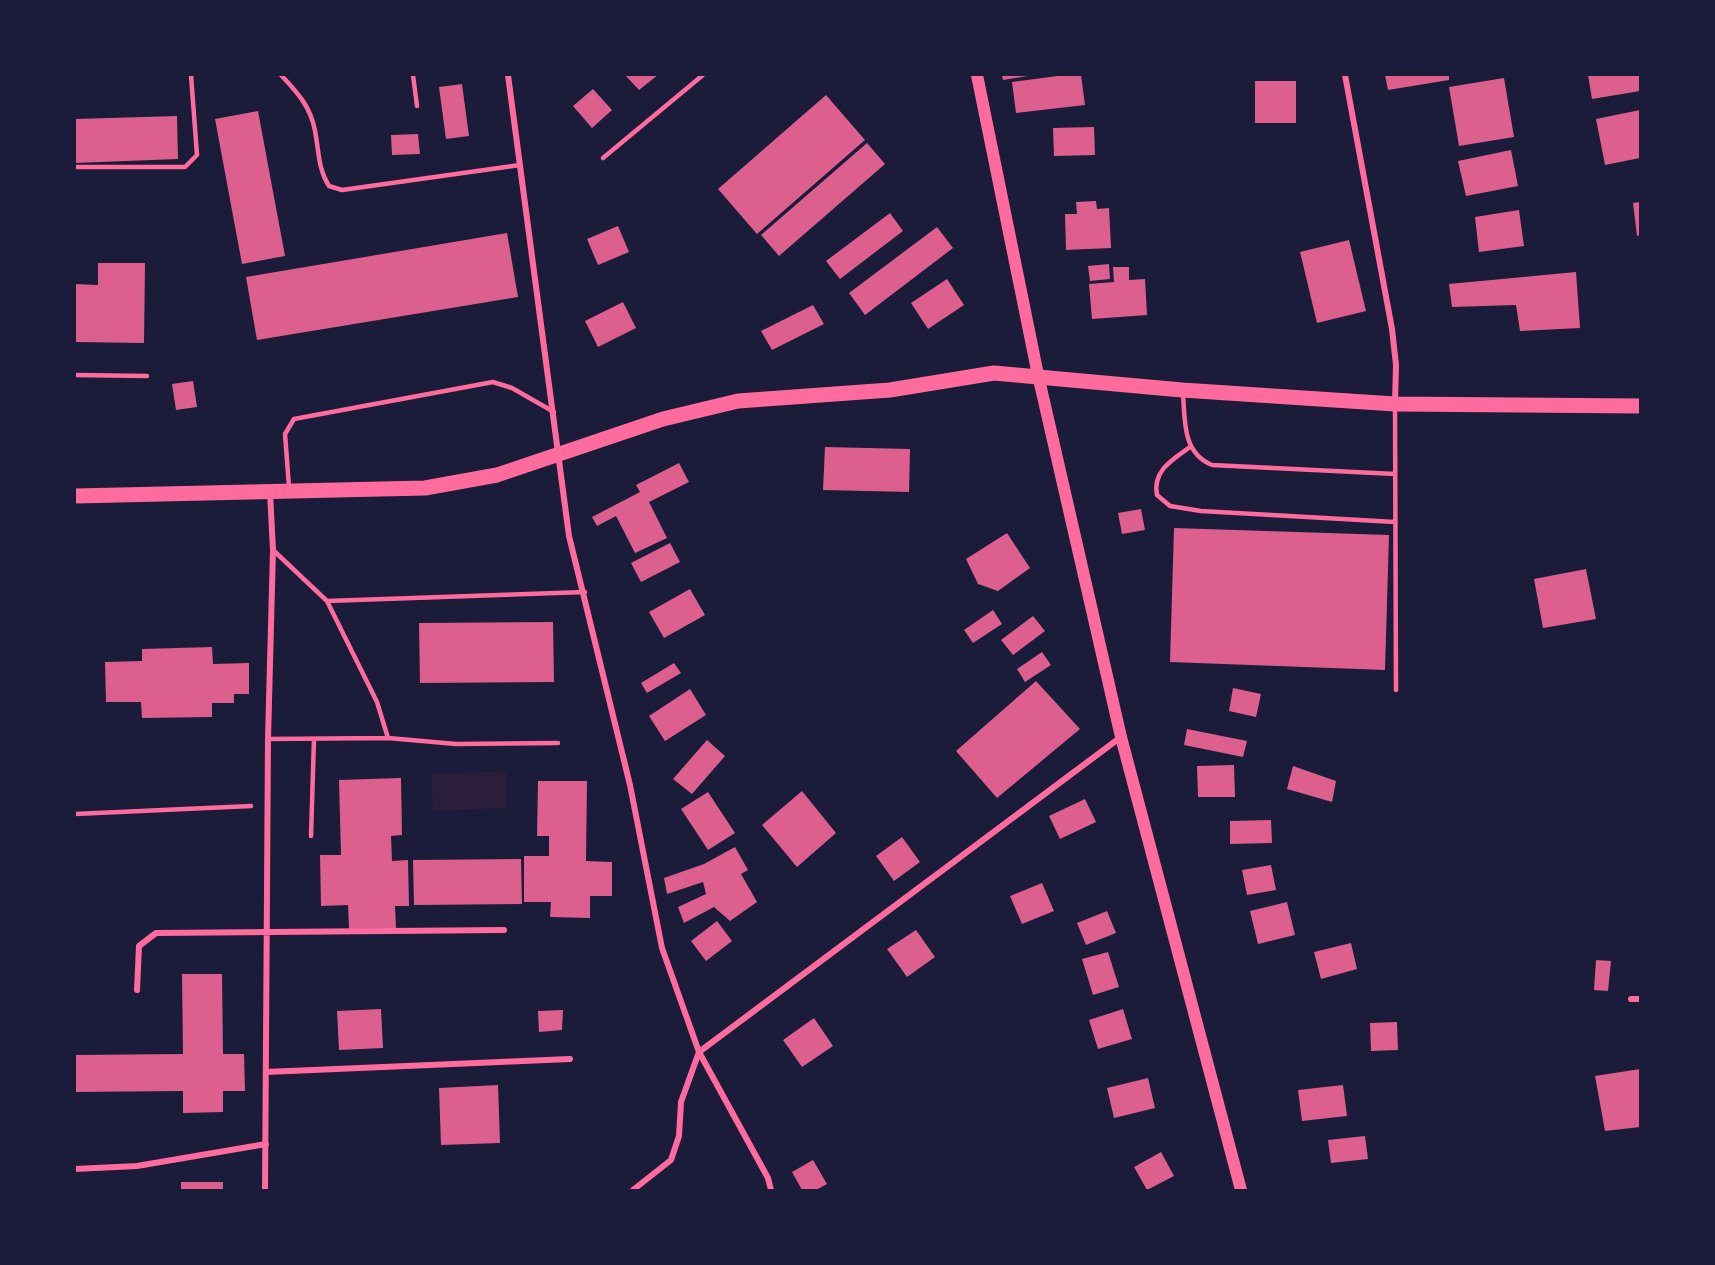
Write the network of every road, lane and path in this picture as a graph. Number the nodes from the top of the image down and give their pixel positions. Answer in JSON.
{"nodes":[{"id":1,"x":190,"y":75,"type":"edge"},
{"id":2,"x":280,"y":75,"type":"edge"},
{"id":3,"x":413,"y":75,"type":"edge"},
{"id":4,"x":508,"y":75,"type":"edge"},
{"id":5,"x":703,"y":75,"type":"edge"},
{"id":6,"x":977,"y":75,"type":"edge"},
{"id":7,"x":1344,"y":75,"type":"edge"},
{"id":8,"x":417,"y":106,"type":"dead end"},
{"id":9,"x":603,"y":158,"type":"dead end"},
{"id":10,"x":520,"y":165,"type":"junction"},
{"id":11,"x":75,"y":167,"type":"edge"},
{"id":12,"x":75,"y":375,"type":"edge"},
{"id":13,"x":1038,"y":375,"type":"junction"},
{"id":14,"x":147,"y":376,"type":"dead end"},
{"id":15,"x":1182,"y":390,"type":"junction"},
{"id":16,"x":1395,"y":404,"type":"junction"},
{"id":17,"x":1640,"y":406,"type":"edge"},
{"id":18,"x":555,"y":412,"type":"junction"},
{"id":19,"x":1190,"y":447,"type":"junction"},
{"id":20,"x":560,"y":453,"type":"junction"},
{"id":21,"x":1395,"y":474,"type":"junction"},
{"id":22,"x":270,"y":490,"type":"junction"},
{"id":23,"x":289,"y":490,"type":"junction"},
{"id":24,"x":75,"y":496,"type":"edge"},
{"id":25,"x":1395,"y":522,"type":"junction"},
{"id":26,"x":273,"y":550,"type":"junction"},
{"id":27,"x":585,"y":592,"type":"junction"},
{"id":28,"x":327,"y":601,"type":"junction"},
{"id":29,"x":1396,"y":690,"type":"dead end"},
{"id":30,"x":1121,"y":737,"type":"junction"},
{"id":31,"x":388,"y":738,"type":"junction"},
{"id":32,"x":268,"y":739,"type":"junction"},
{"id":33,"x":314,"y":739,"type":"junction"},
{"id":34,"x":558,"y":743,"type":"dead end"},
{"id":35,"x":251,"y":806,"type":"dead end"},
{"id":36,"x":75,"y":814,"type":"edge"},
{"id":37,"x":311,"y":836,"type":"dead end"},
{"id":38,"x":504,"y":930,"type":"dead end"},
{"id":39,"x":267,"y":933,"type":"junction"},
{"id":40,"x":137,"y":990,"type":"dead end"},
{"id":41,"x":1631,"y":999,"type":"dead end"},
{"id":42,"x":1640,"y":999,"type":"edge"},
{"id":43,"x":699,"y":1052,"type":"junction"},
{"id":44,"x":570,"y":1059,"type":"dead end"},
{"id":45,"x":266,"y":1072,"type":"junction"},
{"id":46,"x":266,"y":1144,"type":"junction"},
{"id":47,"x":75,"y":1169,"type":"edge"},
{"id":48,"x":265,"y":1190,"type":"edge"},
{"id":49,"x":633,"y":1190,"type":"edge"},
{"id":50,"x":771,"y":1190,"type":"edge"},
{"id":51,"x":1241,"y":1190,"type":"edge"}],
"edges":[{"from":1,"to":11,"type":"lane"},
{"from":2,"to":10,"type":"lane"},
{"from":3,"to":8,"type":"lane"},
{"from":4,"to":10,"type":"street"},
{"from":5,"to":9,"type":"lane"},
{"from":6,"to":13,"type":"main road"},
{"from":7,"to":16,"type":"street"},
{"from":10,"to":18,"type":"street"},
{"from":12,"to":14,"type":"lane"},
{"from":13,"to":15,"type":"main road"},
{"from":13,"to":20,"type":"main road"},
{"from":13,"to":30,"type":"main road"},
{"from":15,"to":16,"type":"main road"},
{"from":15,"to":19,"type":"lane"},
{"from":16,"to":17,"type":"main road"},
{"from":16,"to":21,"type":"lane"},
{"from":18,"to":20,"type":"street"},
{"from":18,"to":23,"type":"lane"},
{"from":19,"to":21,"type":"lane"},
{"from":19,"to":25,"type":"lane"},
{"from":20,"to":23,"type":"main road"},
{"from":20,"to":27,"type":"street"},
{"from":21,"to":25,"type":"lane"},
{"from":22,"to":23,"type":"main road"},
{"from":22,"to":24,"type":"main road"},
{"from":22,"to":26,"type":"street"},
{"from":25,"to":29,"type":"lane"},
{"from":26,"to":28,"type":"lane"},
{"from":26,"to":32,"type":"street"},
{"from":27,"to":28,"type":"lane"},
{"from":27,"to":43,"type":"street"},
{"from":28,"to":31,"type":"lane"},
{"from":30,"to":43,"type":"street"},
{"from":30,"to":51,"type":"main road"},
{"from":31,"to":33,"type":"lane"},
{"from":31,"to":34,"type":"lane"},
{"from":32,"to":33,"type":"lane"},
{"from":32,"to":39,"type":"street"},
{"from":33,"to":37,"type":"lane"},
{"from":35,"to":36,"type":"lane"},
{"from":38,"to":39,"type":"street"},
{"from":39,"to":40,"type":"street"},
{"from":39,"to":45,"type":"street"},
{"from":41,"to":42,"type":"street"},
{"from":43,"to":49,"type":"street"},
{"from":43,"to":50,"type":"street"},
{"from":44,"to":45,"type":"street"},
{"from":45,"to":46,"type":"street"},
{"from":46,"to":47,"type":"street"},
{"from":46,"to":48,"type":"street"}]}
